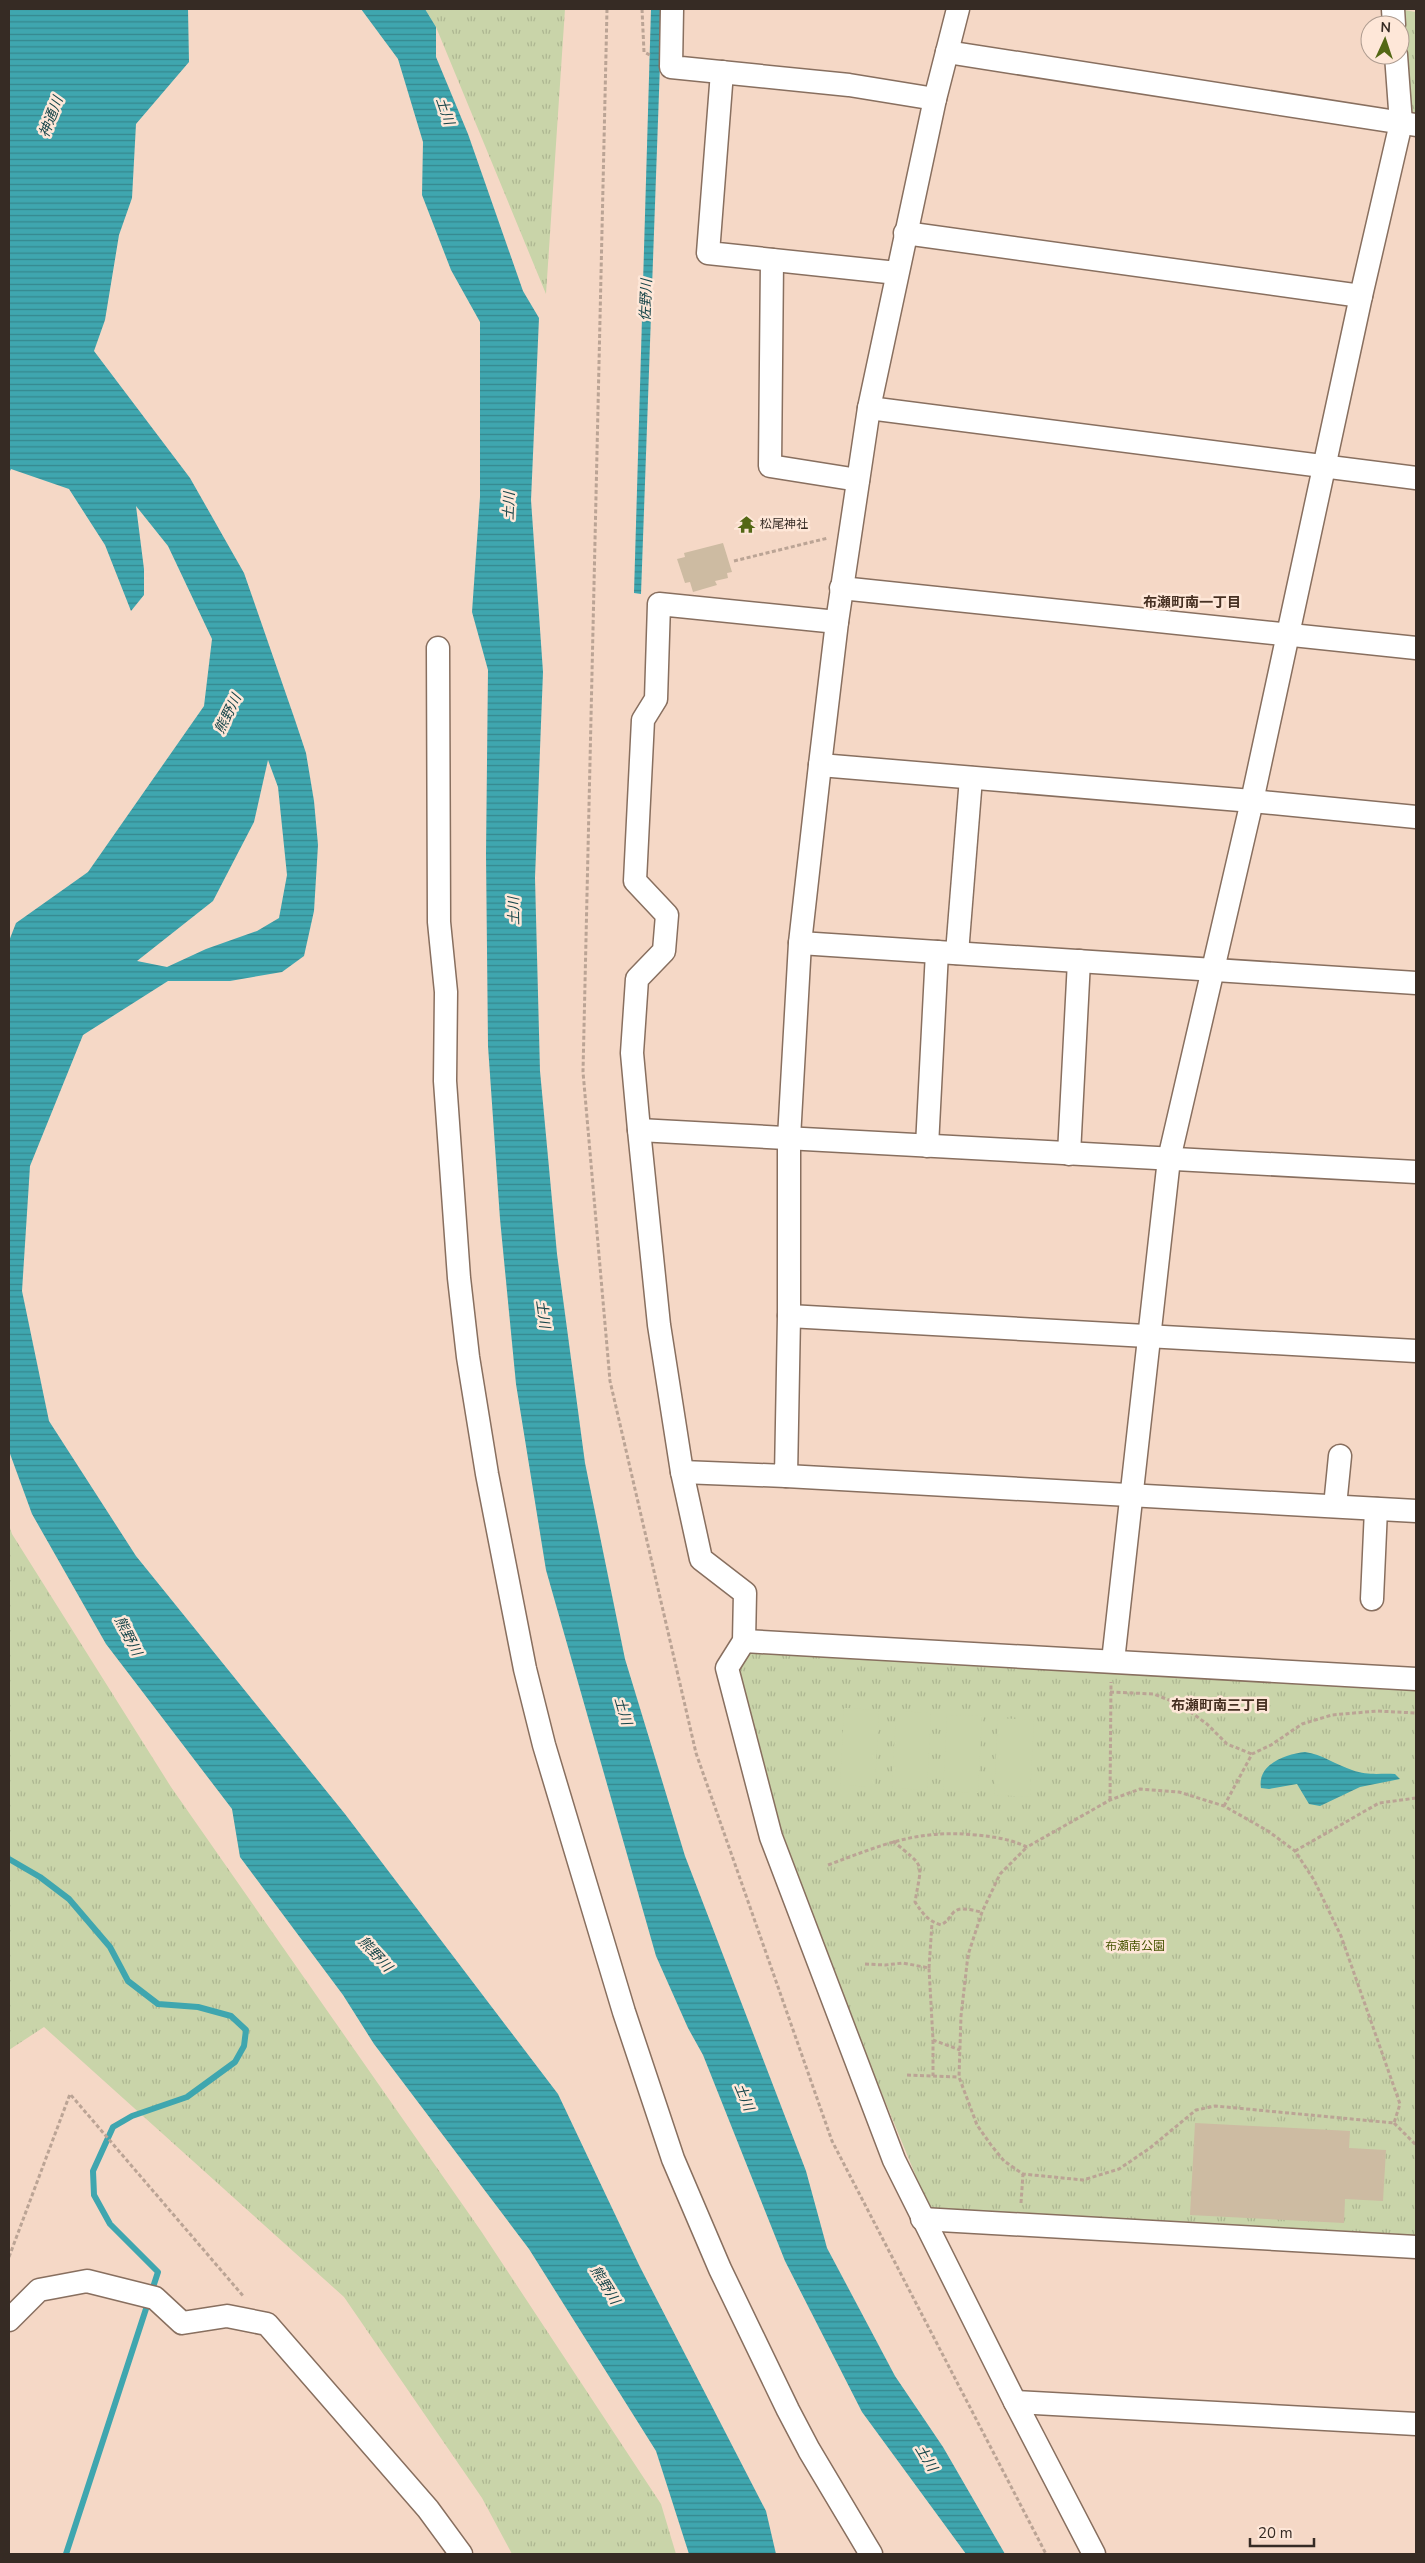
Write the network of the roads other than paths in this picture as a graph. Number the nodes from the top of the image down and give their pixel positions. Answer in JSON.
{"nodes":[{"id":1,"x":672,"y":9,"type":"edge"},
{"id":2,"x":958,"y":9,"type":"edge"},
{"id":3,"x":948,"y":52,"type":"junction"},
{"id":4,"x":1398,"y":65,"type":"edge"},
{"id":5,"x":722,"y":72,"type":"junction"},
{"id":6,"x":935,"y":98,"type":"junction"},
{"id":7,"x":1409,"y":124,"type":"edge"},
{"id":8,"x":905,"y":233,"type":"junction"},
{"id":9,"x":772,"y":260,"type":"junction"},
{"id":10,"x":897,"y":273,"type":"junction"},
{"id":11,"x":1361,"y":296,"type":"junction"},
{"id":12,"x":869,"y":408,"type":"junction"},
{"id":13,"x":1326,"y":466,"type":"junction"},
{"id":14,"x":1416,"y":478,"type":"edge"},
{"id":15,"x":858,"y":480,"type":"junction"},
{"id":16,"x":842,"y":588,"type":"junction"},
{"id":17,"x":837,"y":622,"type":"junction"},
{"id":18,"x":1287,"y":634,"type":"junction"},
{"id":19,"x":438,"y":648,"type":"dead end"},
{"id":20,"x":1416,"y":648,"type":"edge"},
{"id":21,"x":820,"y":765,"type":"junction"},
{"id":22,"x":971,"y":778,"type":"junction"},
{"id":23,"x":1252,"y":801,"type":"junction"},
{"id":24,"x":1416,"y":817,"type":"edge"},
{"id":25,"x":800,"y":943,"type":"junction"},
{"id":26,"x":947,"y":953,"type":"junction"},
{"id":27,"x":1079,"y":961,"type":"junction"},
{"id":28,"x":1212,"y":969,"type":"junction"},
{"id":29,"x":1416,"y":983,"type":"edge"},
{"id":30,"x":639,"y":1130,"type":"junction"},
{"id":31,"x":789,"y":1138,"type":"junction"},
{"id":32,"x":927,"y":1146,"type":"junction"},
{"id":33,"x":1070,"y":1154,"type":"junction"},
{"id":34,"x":1170,"y":1159,"type":"junction"},
{"id":35,"x":1416,"y":1172,"type":"edge"},
{"id":36,"x":789,"y":1316,"type":"junction"},
{"id":37,"x":1150,"y":1336,"type":"junction"},
{"id":38,"x":1416,"y":1351,"type":"edge"},
{"id":39,"x":1340,"y":1456,"type":"dead end"},
{"id":40,"x":682,"y":1472,"type":"junction"},
{"id":41,"x":786,"y":1476,"type":"junction"},
{"id":42,"x":1132,"y":1495,"type":"junction"},
{"id":43,"x":1335,"y":1506,"type":"junction"},
{"id":44,"x":1376,"y":1509,"type":"junction"},
{"id":45,"x":1416,"y":1511,"type":"edge"},
{"id":46,"x":1372,"y":1599,"type":"dead end"},
{"id":47,"x":744,"y":1640,"type":"junction"},
{"id":48,"x":1113,"y":1661,"type":"junction"},
{"id":49,"x":1416,"y":1679,"type":"edge"},
{"id":50,"x":922,"y":2219,"type":"junction"},
{"id":51,"x":1416,"y":2247,"type":"edge"},
{"id":52,"x":9,"y":2320,"type":"edge"},
{"id":53,"x":1015,"y":2402,"type":"junction"},
{"id":54,"x":1416,"y":2424,"type":"edge"},
{"id":55,"x":461,"y":2554,"type":"edge"},
{"id":56,"x":871,"y":2554,"type":"edge"},
{"id":57,"x":1094,"y":2554,"type":"edge"}],
"edges":[{"from":1,"to":5,"type":"street"},
{"from":2,"to":3,"type":"street"},
{"from":3,"to":6,"type":"street"},
{"from":3,"to":7,"type":"street"},
{"from":4,"to":7,"type":"street"},
{"from":5,"to":6,"type":"street"},
{"from":5,"to":9,"type":"street"},
{"from":6,"to":8,"type":"street"},
{"from":7,"to":11,"type":"street"},
{"from":8,"to":10,"type":"street"},
{"from":8,"to":11,"type":"street"},
{"from":9,"to":10,"type":"street"},
{"from":9,"to":15,"type":"street"},
{"from":10,"to":12,"type":"street"},
{"from":11,"to":13,"type":"street"},
{"from":12,"to":13,"type":"street"},
{"from":12,"to":15,"type":"street"},
{"from":13,"to":14,"type":"street"},
{"from":13,"to":18,"type":"street"},
{"from":15,"to":16,"type":"street"},
{"from":16,"to":17,"type":"street"},
{"from":16,"to":18,"type":"street"},
{"from":17,"to":21,"type":"street"},
{"from":17,"to":30,"type":"street"},
{"from":18,"to":20,"type":"street"},
{"from":18,"to":23,"type":"street"},
{"from":19,"to":56,"type":"street"},
{"from":21,"to":22,"type":"street"},
{"from":21,"to":25,"type":"street"},
{"from":22,"to":23,"type":"street"},
{"from":22,"to":26,"type":"street"},
{"from":23,"to":24,"type":"street"},
{"from":23,"to":28,"type":"street"},
{"from":25,"to":26,"type":"street"},
{"from":25,"to":31,"type":"street"},
{"from":26,"to":27,"type":"street"},
{"from":26,"to":32,"type":"street"},
{"from":27,"to":28,"type":"street"},
{"from":27,"to":33,"type":"street"},
{"from":28,"to":29,"type":"street"},
{"from":28,"to":34,"type":"street"},
{"from":30,"to":31,"type":"street"},
{"from":30,"to":40,"type":"street"},
{"from":31,"to":32,"type":"street"},
{"from":31,"to":36,"type":"street"},
{"from":32,"to":33,"type":"street"},
{"from":33,"to":34,"type":"street"},
{"from":34,"to":35,"type":"street"},
{"from":34,"to":37,"type":"street"},
{"from":36,"to":37,"type":"street"},
{"from":36,"to":41,"type":"street"},
{"from":37,"to":38,"type":"street"},
{"from":37,"to":42,"type":"street"},
{"from":39,"to":43,"type":"street"},
{"from":40,"to":41,"type":"street"},
{"from":40,"to":47,"type":"street"},
{"from":41,"to":42,"type":"street"},
{"from":42,"to":43,"type":"street"},
{"from":42,"to":48,"type":"street"},
{"from":43,"to":44,"type":"street"},
{"from":44,"to":45,"type":"street"},
{"from":44,"to":46,"type":"street"},
{"from":47,"to":48,"type":"street"},
{"from":47,"to":50,"type":"street"},
{"from":48,"to":49,"type":"street"},
{"from":50,"to":51,"type":"street"},
{"from":50,"to":53,"type":"street"},
{"from":52,"to":55,"type":"street"},
{"from":53,"to":54,"type":"street"},
{"from":53,"to":57,"type":"street"}]}
